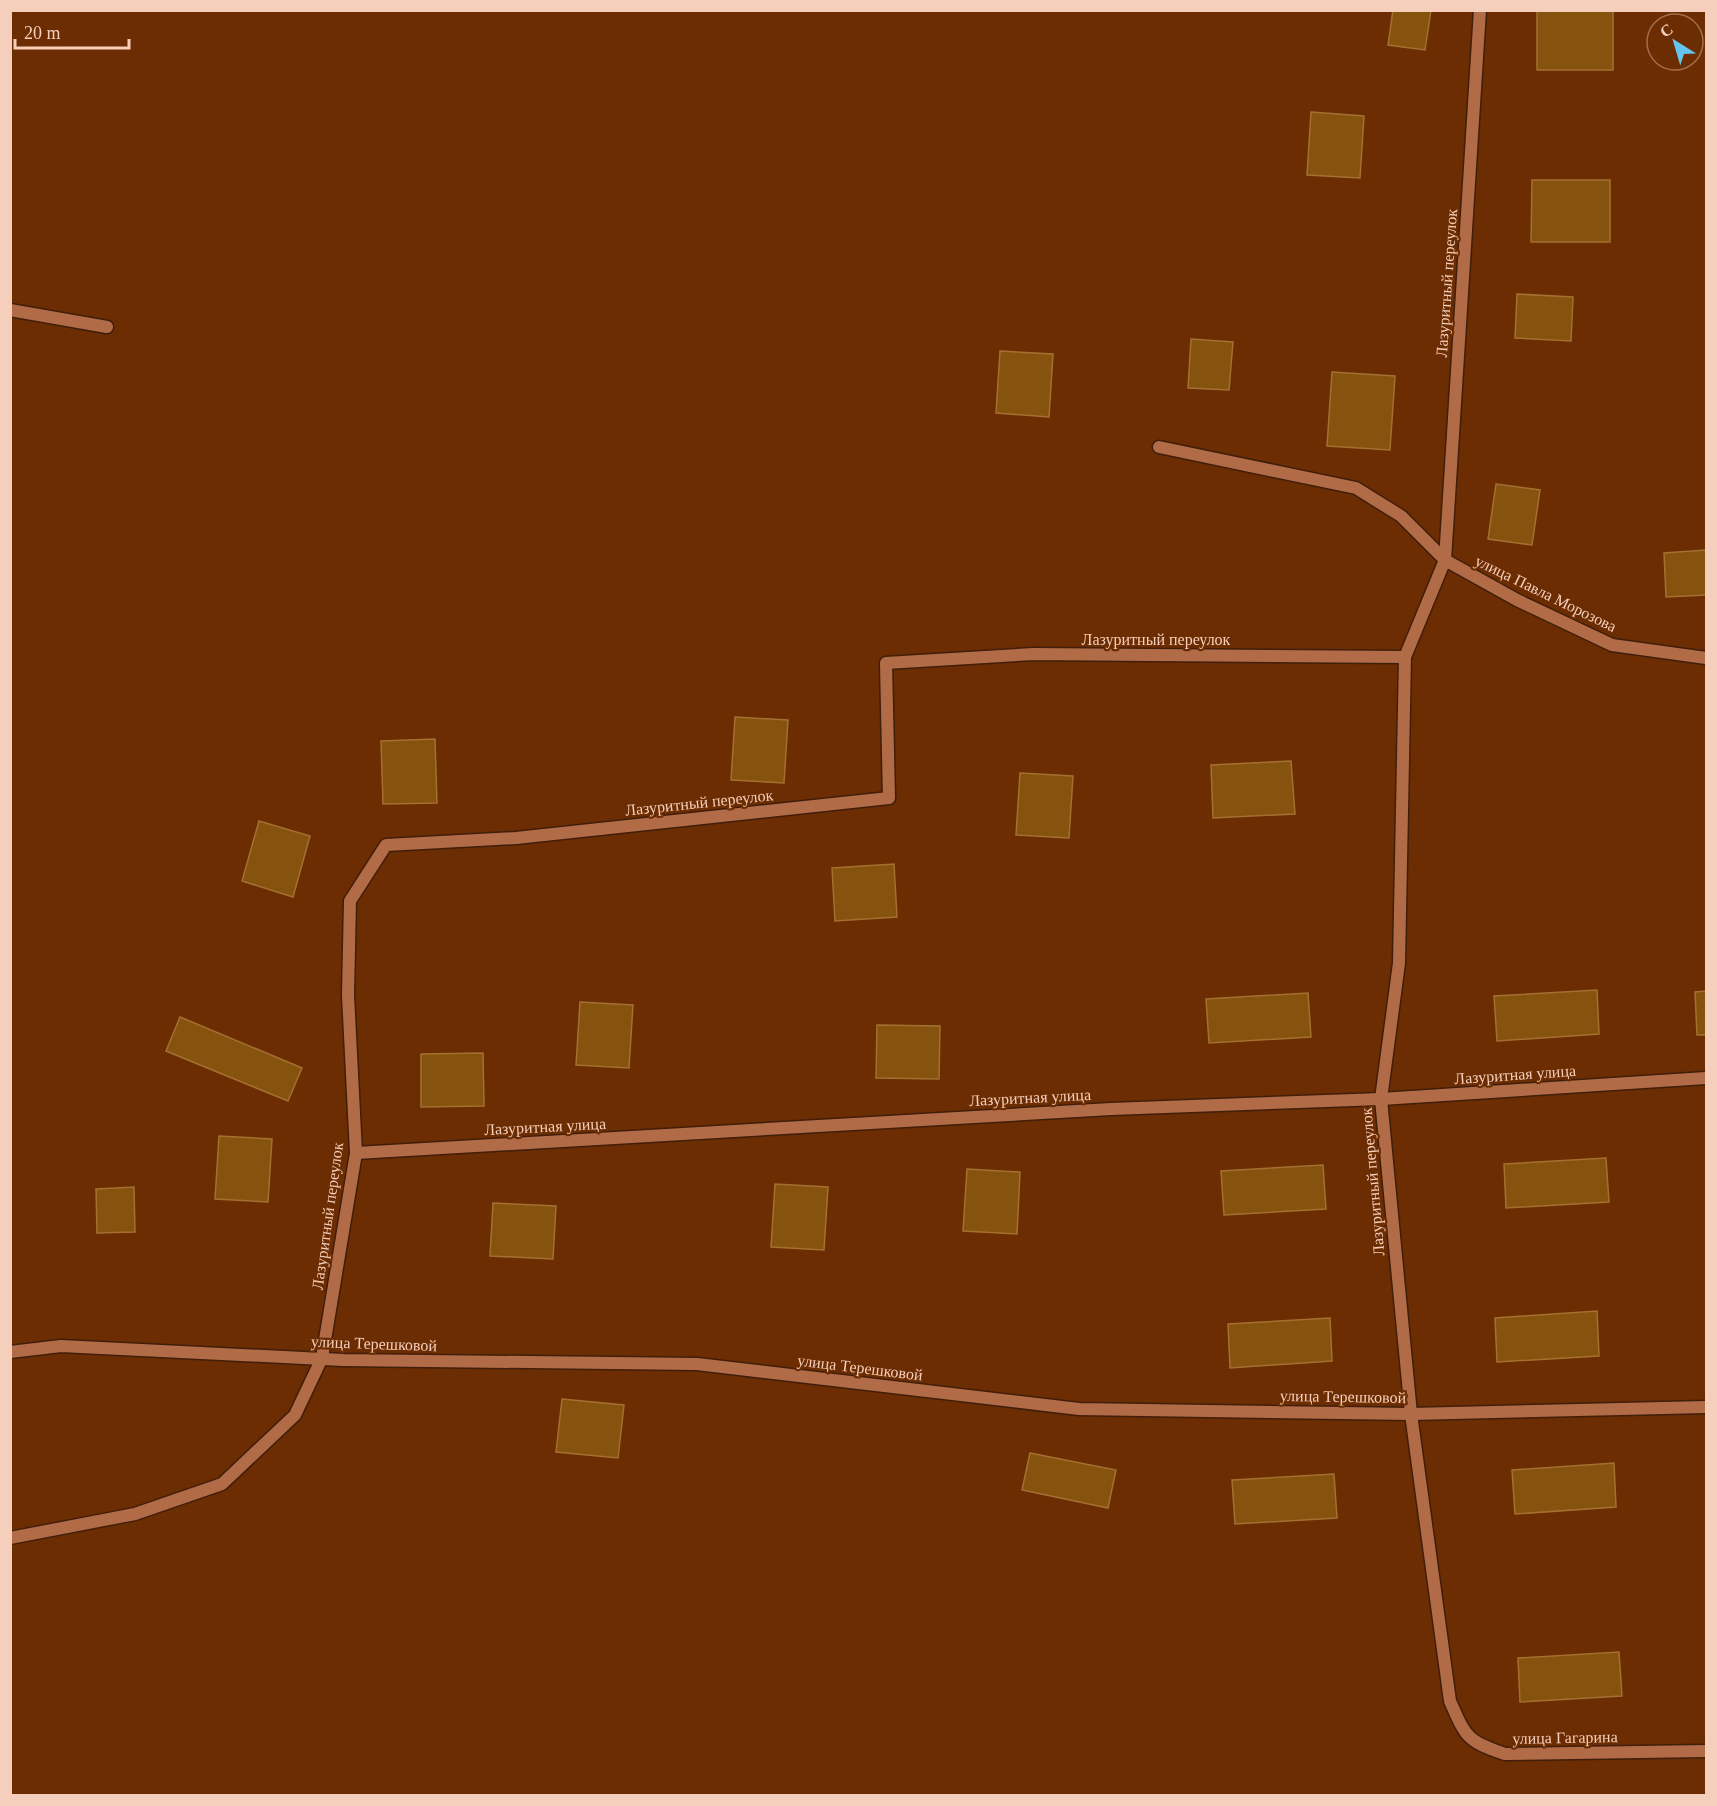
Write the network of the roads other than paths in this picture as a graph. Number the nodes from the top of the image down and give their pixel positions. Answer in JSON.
{"nodes":[{"id":1,"x":1480,"y":10,"type":"edge"},
{"id":2,"x":10,"y":310,"type":"edge"},
{"id":3,"x":107,"y":327,"type":"dead end"},
{"id":4,"x":1159,"y":447,"type":"dead end"},
{"id":5,"x":1445,"y":560,"type":"junction"},
{"id":6,"x":1405,"y":657,"type":"junction"},
{"id":7,"x":1707,"y":658,"type":"edge"},
{"id":8,"x":1707,"y":1078,"type":"edge"},
{"id":9,"x":1381,"y":1099,"type":"junction"},
{"id":10,"x":356,"y":1153,"type":"junction"},
{"id":11,"x":10,"y":1352,"type":"edge"},
{"id":12,"x":322,"y":1358,"type":"junction"},
{"id":13,"x":1707,"y":1407,"type":"edge"},
{"id":14,"x":1411,"y":1414,"type":"junction"},
{"id":15,"x":10,"y":1538,"type":"edge"},
{"id":16,"x":1450,"y":1701,"type":"joint"},
{"id":17,"x":1707,"y":1751,"type":"edge"}],
"edges":[{"from":1,"to":5,"type":"street","name":"Лазуритный переулок"},
{"from":2,"to":3,"type":"street"},
{"from":4,"to":5,"type":"street","name":"улица Павла Морозова"},
{"from":5,"to":6,"type":"street","name":"Лазуритный переулок"},
{"from":5,"to":7,"type":"street","name":"улица Павла Морозова"},
{"from":6,"to":9,"type":"street","name":"Лазуритный переулок"},
{"from":6,"to":10,"type":"street","name":"Лазуритный переулок"},
{"from":8,"to":9,"type":"street","name":"Лазуритная улица"},
{"from":9,"to":10,"type":"street","name":"Лазуритная улица"},
{"from":9,"to":14,"type":"street","name":"Лазуритный переулок"},
{"from":10,"to":12,"type":"street","name":"Лазуритный переулок"},
{"from":11,"to":12,"type":"street","name":"улица Терешковой"},
{"from":12,"to":14,"type":"street","name":"улица Терешковой"},
{"from":12,"to":15,"type":"street","name":"Лазуритный переулок"},
{"from":13,"to":14,"type":"street","name":"улица Терешковой"},
{"from":14,"to":16,"type":"street","name":"Лазуритный переулок"},
{"from":16,"to":17,"type":"street","name":"улица Гагарина"}]}
